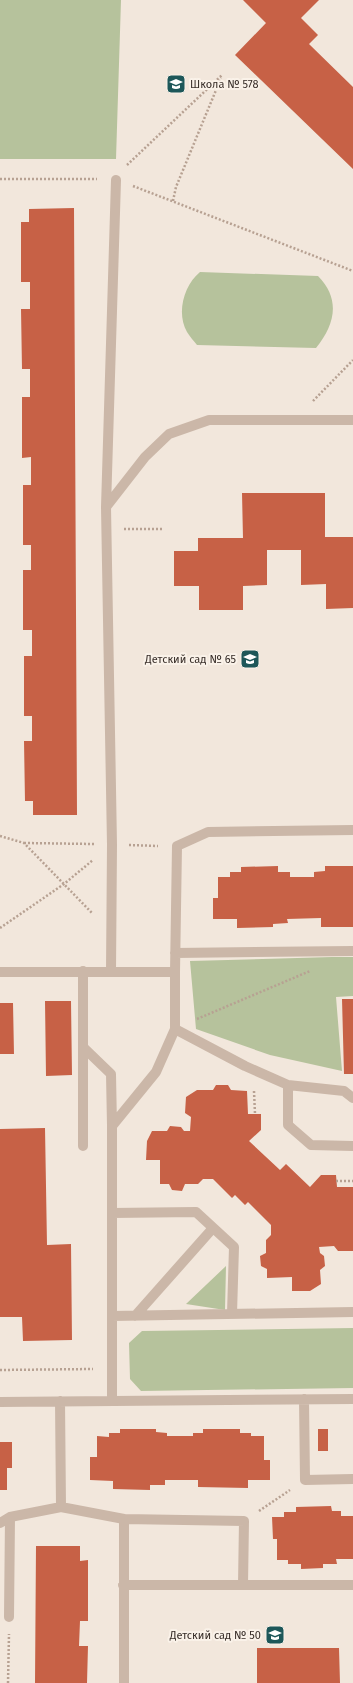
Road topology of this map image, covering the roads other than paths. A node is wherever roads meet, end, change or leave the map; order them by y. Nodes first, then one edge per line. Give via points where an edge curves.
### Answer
1 (116, 180) road end
2 (353, 420) edge
3 (106, 507) junction
4 (353, 830) edge
5 (353, 951) edge
6 (175, 953) junction
7 (83, 971) junction
8 (111, 971) junction
9 (0, 972) edge
10 (174, 972) junction
11 (175, 1029) junction
12 (83, 1047) junction
13 (288, 1085) junction
14 (353, 1098) edge
15 (112, 1126) junction
16 (83, 1146) dead end
17 (353, 1146) edge
18 (112, 1212) junction
19 (213, 1228) junction
20 (353, 1312) edge
21 (232, 1314) junction
22 (112, 1316) junction
23 (134, 1316) junction
24 (304, 1399) junction
25 (353, 1399) edge
26 (60, 1401) junction
27 (112, 1401) junction
28 (0, 1402) edge
29 (353, 1479) edge
30 (61, 1507) junction
31 (10, 1517) junction
32 (124, 1519) junction
33 (0, 1523) edge
34 (123, 1585) junction
35 (243, 1585) junction
36 (353, 1585) edge
37 (9, 1617) road end
38 (124, 1683) edge

1 - 3 lane
2 - 3 lane via 209,420 169,434 145,457
3 - 8 lane via 112,844
4 - 6 lane via 208,832 177,846
5 - 6 lane
6 - 10 lane
7 - 8 lane
7 - 9 lane
7 - 12 lane
8 - 10 lane
10 - 11 lane
11 - 13 lane via 245,1066
11 - 15 lane via 156,1072
12 - 15 lane via 111,1074
12 - 16 lane
13 - 14 lane via 344,1091
13 - 17 lane via 288,1125 311,1145
15 - 18 lane
18 - 19 lane via 196,1212
18 - 22 lane
19 - 21 lane via 234,1247
19 - 23 lane
20 - 21 lane
21 - 23 lane
22 - 23 lane
22 - 27 lane
24 - 25 lane
24 - 27 lane
24 - 29 lane via 305,1480
26 - 27 lane
26 - 28 lane
26 - 30 lane
30 - 31 lane
30 - 32 lane
31 - 33 lane
31 - 37 lane
32 - 34 lane
32 - 35 lane via 244,1521
34 - 35 lane
34 - 38 lane
35 - 36 lane

